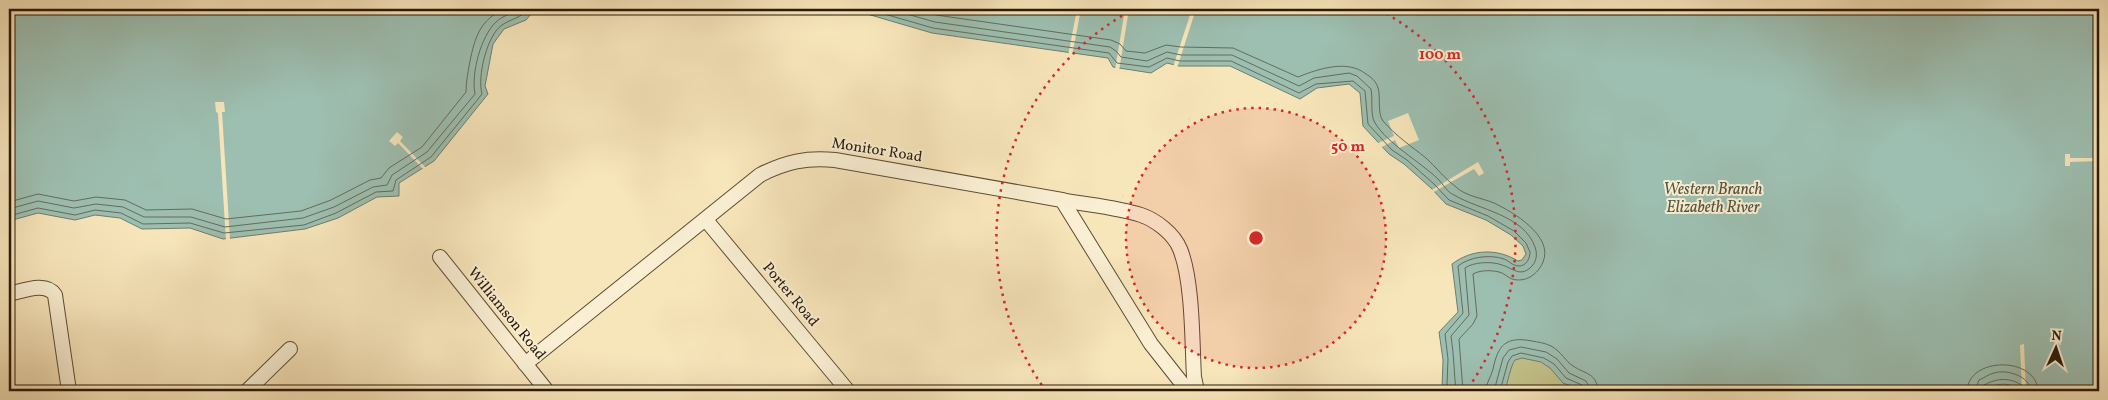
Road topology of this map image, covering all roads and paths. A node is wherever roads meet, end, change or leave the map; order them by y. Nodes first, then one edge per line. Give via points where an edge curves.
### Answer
1 (1062, 200) junction
2 (706, 220) junction
3 (440, 257) dead end
4 (9, 294) edge
5 (290, 349) dead end
6 (525, 364) junction
7 (68, 391) edge
8 (247, 391) edge
9 (547, 391) edge
10 (848, 391) edge
11 (1188, 391) edge
12 (1197, 391) edge

1 - 2 street, Monitor Road via 814,158 778,165 760,175
1 - 11 street via 1152,344
1 - 12 street, Monitor Road via 1141,215 1164,228 1177,244 1187,280
2 - 6 street, Monitor Road
2 - 10 street, Porter Road
3 - 6 street, Williamson Road
4 - 7 street via 45,287 55,295
5 - 8 street
6 - 9 street, Williamson Road

